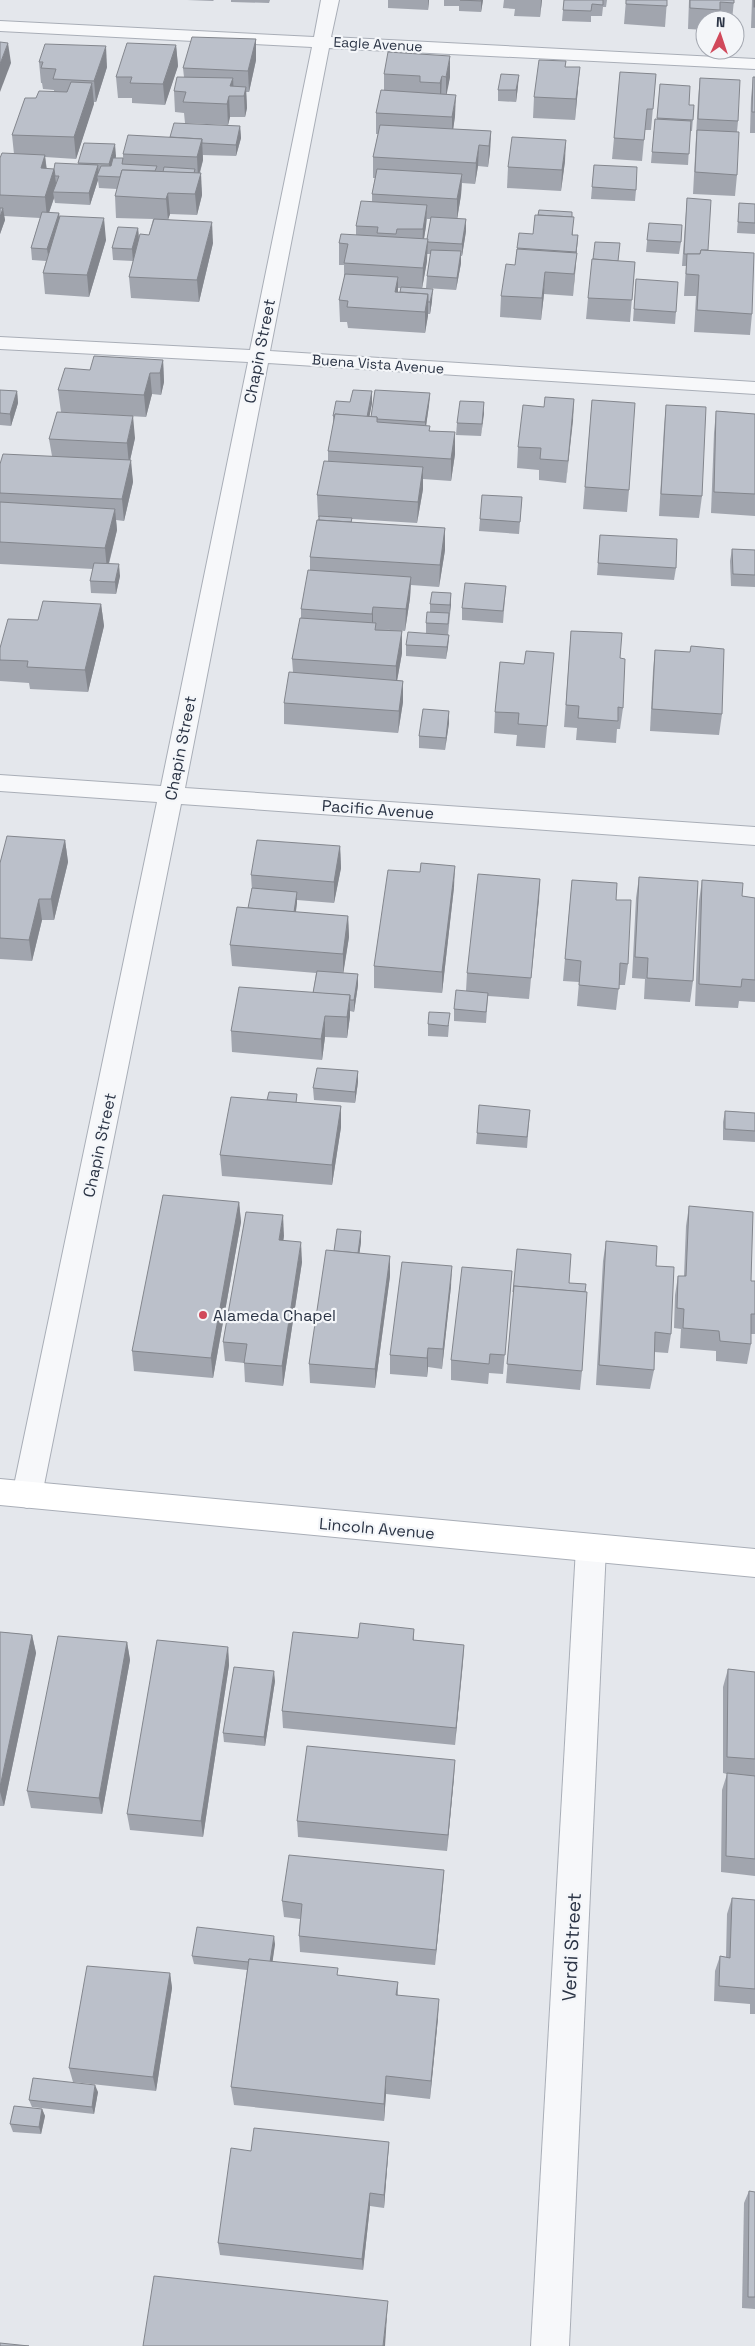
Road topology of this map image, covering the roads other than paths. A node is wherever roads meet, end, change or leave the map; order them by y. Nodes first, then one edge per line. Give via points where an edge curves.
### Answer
1 (330, 0) edge
2 (0, 26) edge
3 (321, 41) junction
4 (755, 64) edge
5 (0, 343) edge
6 (258, 356) junction
7 (755, 388) edge
8 (0, 783) edge
9 (171, 794) junction
10 (755, 836) edge
11 (13, 1494) edge
12 (591, 1548) junction
13 (755, 1563) edge
14 (550, 2346) edge

1 - 3 street, Chapin Street
2 - 3 street, Eagle Avenue
3 - 4 street, Eagle Avenue
3 - 6 street, Chapin Street
5 - 6 street, Buena Vista Avenue
6 - 7 street, Buena Vista Avenue
6 - 9 street, Chapin Street
8 - 9 street, Pacific Avenue
9 - 10 street, Pacific Avenue
9 - 11 street, Chapin Street
11 - 12 main road, Lincoln Avenue
12 - 13 main road, Lincoln Avenue
12 - 14 street, Verdi Street

